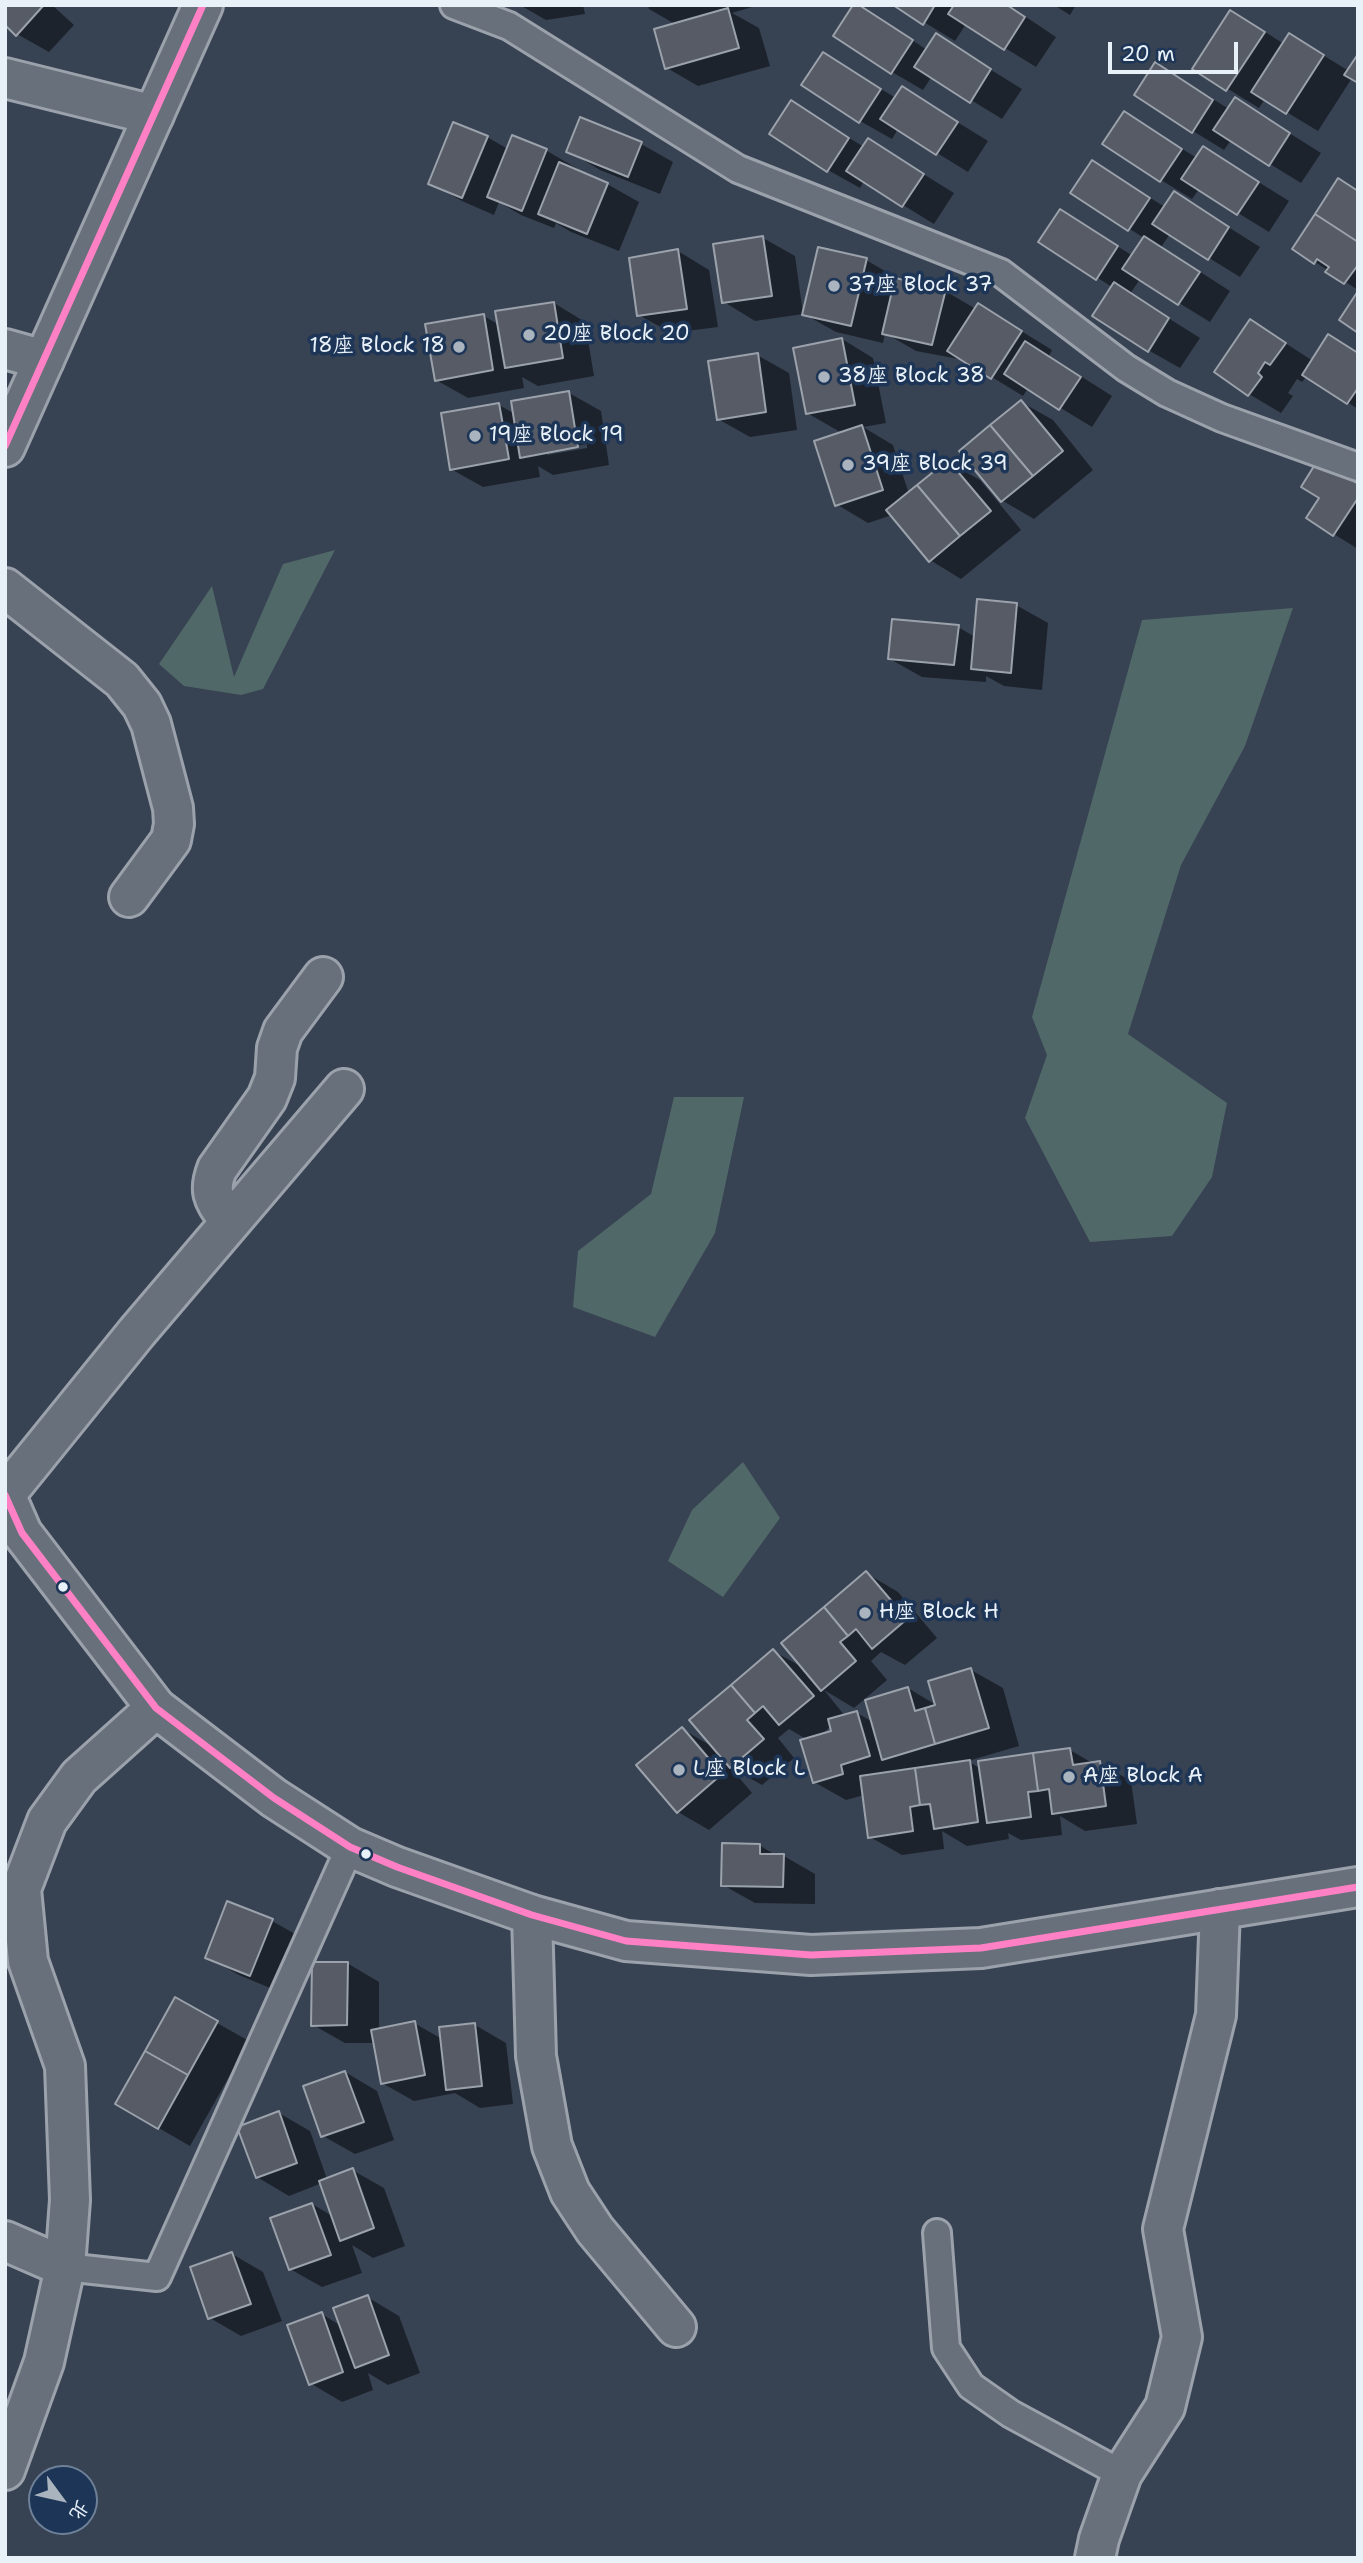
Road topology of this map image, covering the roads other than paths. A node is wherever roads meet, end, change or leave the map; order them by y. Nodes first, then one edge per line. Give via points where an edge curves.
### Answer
1 (202, 5) edge
2 (454, 5) edge
3 (5, 78) edge
4 (154, 115) junction
5 (5, 349) edge
6 (44, 360) junction
7 (5, 447) edge
8 (1358, 467) edge
9 (5, 588) edge
10 (129, 897) dead end
11 (323, 977) dead end
12 (344, 1089) dead end
13 (230, 1222) junction
14 (5, 1495) edge
15 (156, 1708) junction
16 (350, 1847) junction
17 (1358, 1887) edge
18 (1220, 1909) junction
19 (532, 1915) junction
20 (937, 2233) dead end
21 (5, 2241) edge
22 (65, 2267) junction
23 (677, 2327) dead end
24 (5, 2470) edge
25 (1122, 2474) junction
26 (1095, 2558) edge

1 - 4 street
2 - 8 lane via 509,26 738,169 1001,273 1126,368 1167,393
3 - 4 street
4 - 6 street
5 - 6 street
6 - 7 street
9 - 10 street via 122,680 150,724 174,824 171,840
11 - 13 street via 283,1031 267,1098 212,1181 213,1197
12 - 13 street
13 - 14 street
14 - 15 street via 22,1533
15 - 16 street via 274,1798
15 - 22 street via 79,1777 47,1821 21,1888 28,1961 65,2066 70,2200
16 - 19 street
16 - 22 lane via 157,2277
17 - 18 street
18 - 19 street via 981,1948 811,1955 626,1941
18 - 25 street via 1216,2015 1163,2229 1182,2336 1165,2407
19 - 23 street via 536,2056 552,2146 570,2192 595,2230
20 - 25 lane via 946,2348 971,2386 1011,2414
21 - 22 street
22 - 24 street via 44,2362
25 - 26 street

